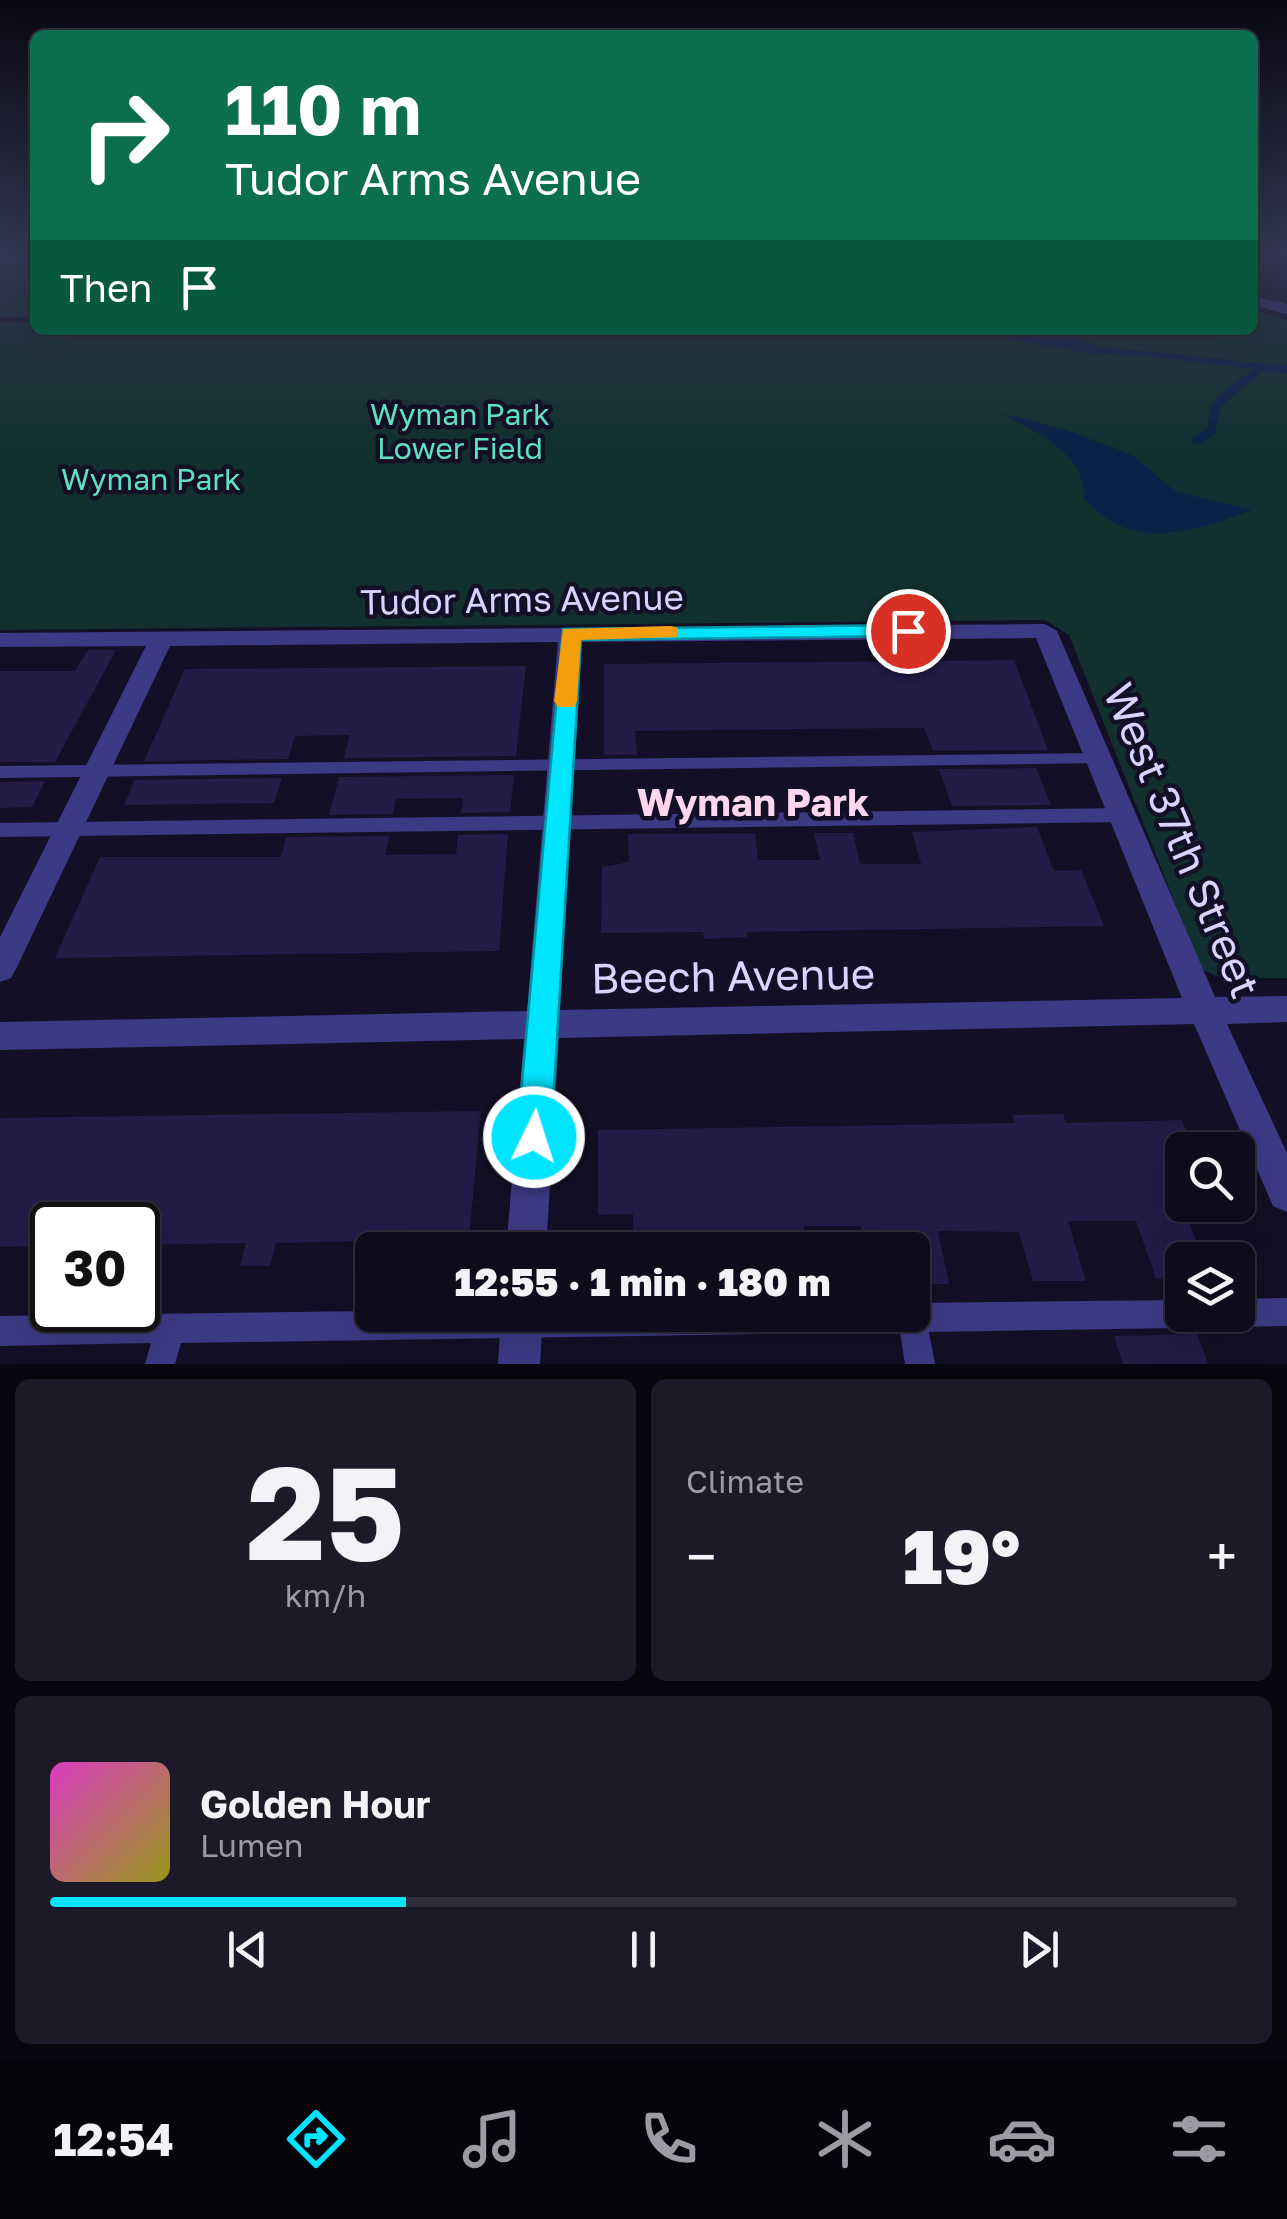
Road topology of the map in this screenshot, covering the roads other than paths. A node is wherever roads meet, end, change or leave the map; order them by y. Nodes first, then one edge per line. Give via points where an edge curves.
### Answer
1 (1045, 631) joint
2 (571, 633) junction
3 (161, 639) junction
4 (0, 640) edge
5 (1098, 759) junction
6 (561, 766) junction
7 (96, 771) junction
8 (0, 772) edge
9 (1121, 815) junction
10 (557, 824) junction
11 (68, 829) junction
12 (0, 830) edge
13 (0, 969) edge
14 (1287, 1009) edge
15 (1204, 1010) junction
16 (542, 1024) junction
17 (0, 1036) edge
18 (1287, 1194) edge
19 (527, 1232) edge
20 (1287, 1312) edge
21 (1255, 1313) edge
22 (1165, 1314) edge
23 (930, 1319) edge
24 (170, 1329) junction
25 (0, 1331) edge
26 (573, 1332) edge
27 (914, 1332) edge
28 (521, 1334) edge
29 (160, 1364) edge
30 (920, 1364) edge

1 - 2 street, Tudor Arms Avenue
1 - 5 street, West 37th Street
2 - 3 street, Tudor Arms Avenue
2 - 6 street
3 - 4 street, Tudor Arms Avenue
3 - 7 street
5 - 6 lane
5 - 9 street, West 37th Street
6 - 7 lane
6 - 10 street
7 - 8 lane
7 - 11 street
9 - 10 lane
9 - 15 street, West 37th Street
10 - 11 lane
10 - 16 street
11 - 12 lane
11 - 13 street
14 - 15 street, Beech Avenue
15 - 16 street, Beech Avenue
15 - 18 street, West 37th Street
16 - 17 street, Beech Avenue
16 - 19 street
20 - 21 lane
22 - 23 lane
24 - 25 lane
24 - 28 lane
24 - 29 lane
26 - 28 lane
27 - 30 lane

